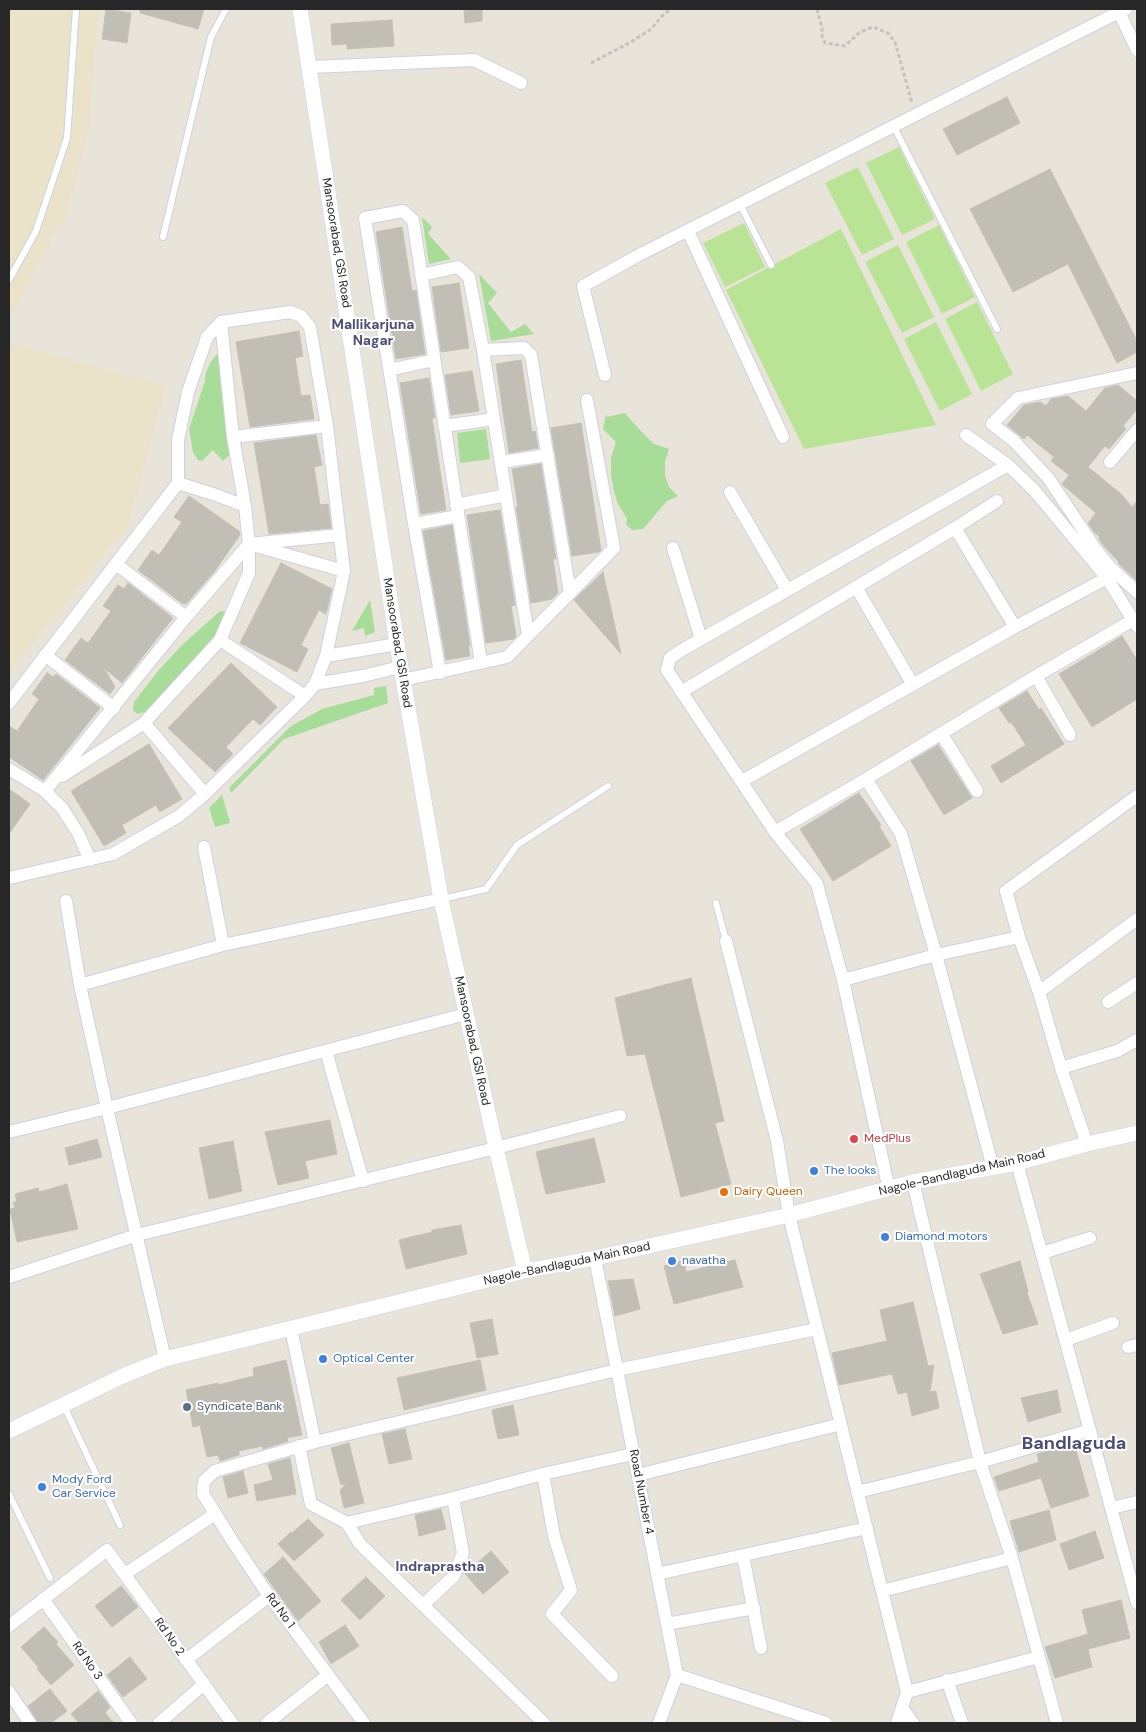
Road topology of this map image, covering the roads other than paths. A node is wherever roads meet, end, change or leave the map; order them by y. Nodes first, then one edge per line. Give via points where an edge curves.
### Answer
1 (76, 9) edge
2 (226, 9) edge
3 (300, 9) edge
4 (1121, 10) edge
5 (1137, 50) edge
6 (310, 67) junction
7 (521, 83) dead end
8 (894, 127) junction
9 (740, 204) junction
10 (688, 231) junction
11 (163, 237) dead end
12 (771, 265) dead end
13 (421, 275) junction
14 (9, 280) edge
15 (221, 322) junction
16 (998, 329) dead end
17 (483, 350) junction
18 (434, 360) junction
19 (389, 370) junction
20 (1137, 373) edge
21 (605, 375) dead end
22 (587, 400) dead end
23 (494, 419) junction
24 (327, 426) junction
25 (444, 426) junction
26 (1137, 430) edge
27 (966, 435) dead end
28 (233, 437) junction
29 (783, 438) dead end
30 (548, 455) junction
31 (501, 462) junction
32 (1110, 462) dead end
33 (1008, 465) junction
34 (178, 483) junction
35 (730, 492) dead end
36 (506, 495) junction
37 (997, 501) dead end
38 (245, 506) junction
39 (457, 510) junction
40 (414, 524) junction
41 (955, 528) junction
42 (340, 535) junction
43 (249, 544) junction
44 (673, 548) dead end
45 (116, 564) junction
46 (344, 571) junction
47 (1107, 578) junction
48 (856, 587) junction
49 (787, 590) junction
50 (1137, 592) edge
51 (570, 593) junction
52 (186, 617) junction
53 (1135, 623) edge
54 (1015, 627) junction
55 (528, 635) junction
56 (701, 639) junction
57 (220, 640) junction
58 (397, 644) junction
59 (46, 655) junction
60 (326, 656) junction
61 (481, 663) junction
62 (402, 673) junction
63 (440, 673) junction
64 (1036, 676) junction
65 (315, 684) junction
66 (913, 685) junction
67 (680, 692) junction
68 (305, 696) junction
69 (9, 703) edge
70 (114, 708) junction
71 (144, 723) junction
72 (941, 733) junction
73 (1070, 735) dead end
74 (9, 769) edge
75 (866, 779) junction
76 (742, 781) junction
77 (608, 786) dead end
78 (47, 788) junction
79 (977, 791) dead end
80 (205, 794) junction
81 (1137, 796) edge
82 (775, 832) junction
83 (204, 847) dead end
84 (90, 860) junction
85 (9, 878) edge
86 (441, 899) junction
87 (66, 902) dead end
88 (716, 903) dead end
89 (1137, 919) edge
90 (1019, 937) junction
91 (726, 942) joint
92 (223, 945) junction
93 (936, 955) junction
94 (844, 980) junction
95 (1137, 983) edge
96 (80, 985) junction
97 (1039, 992) junction
98 (1108, 1002) dead end
99 (466, 1014) junction
100 (1137, 1040) edge
101 (326, 1051) junction
102 (1061, 1068) junction
103 (107, 1108) junction
104 (620, 1116) dead end
105 (9, 1132) edge
106 (1137, 1133) edge
107 (1087, 1144) junction
108 (496, 1148) junction
109 (1017, 1163) junction
110 (992, 1168) junction
111 (363, 1180) junction
112 (913, 1182) junction
113 (889, 1190) junction
114 (789, 1215) junction
115 (137, 1235) junction
116 (1090, 1238) dead end
117 (1042, 1253) junction
118 (595, 1258) junction
119 (525, 1271) junction
120 (9, 1277) edge
121 (1113, 1323) dead end
122 (290, 1329) junction
123 (817, 1329) junction
124 (1066, 1340) junction
125 (165, 1359) junction
126 (617, 1370) junction
127 (63, 1405) junction
128 (841, 1424) junction
129 (9, 1429) edge
130 (1090, 1430) junction
131 (315, 1442) junction
132 (299, 1446) junction
133 (634, 1454) junction
134 (980, 1462) junction
135 (543, 1474) junction
136 (638, 1475) junction
137 (858, 1492) junction
138 (9, 1494) edge
139 (453, 1498) junction
140 (1137, 1502) edge
141 (1111, 1508) junction
142 (214, 1514) junction
143 (347, 1523) junction
144 (120, 1525) dead end
145 (866, 1528) junction
146 (743, 1556) junction
147 (1012, 1558) junction
148 (125, 1574) junction
149 (657, 1574) junction
150 (50, 1578) dead end
151 (882, 1591) junction
152 (269, 1596) junction
153 (1136, 1596) edge
154 (43, 1599) junction
155 (423, 1606) junction
156 (754, 1608) junction
157 (667, 1624) junction
158 (9, 1626) edge
159 (761, 1648) dead end
160 (1038, 1658) junction
161 (186, 1660) junction
162 (328, 1675) junction
163 (677, 1675) junction
164 (612, 1676) dead end
165 (947, 1680) junction
166 (203, 1685) junction
167 (9, 1692) edge
168 (907, 1692) junction
169 (902, 1708) junction
170 (30, 1723) edge
171 (131, 1723) edge
172 (159, 1723) edge
173 (232, 1723) edge
174 (267, 1723) edge
175 (364, 1723) edge
176 (544, 1723) edge
177 (659, 1723) edge
178 (826, 1723) edge
179 (897, 1723) edge
180 (913, 1723) edge
181 (962, 1723) edge
182 (1057, 1723) edge

1 - 14 lane via 67,138 36,231
2 - 11 lane via 211,37
3 - 6 street, Mansoorabad, GSI Road
4 - 5 street
4 - 8 street
6 - 7 street via 474,60
6 - 58 street, Mansoorabad, GSI Road
8 - 9 street
8 - 16 lane
9 - 10 street
9 - 12 lane
10 - 21 street via 583,286
10 - 29 street
13 - 17 street via 458,267 469,277
13 - 18 street
13 - 19 street via 413,220 403,211 365,218
15 - 24 street via 290,312 301,316 310,327
15 - 28 street
15 - 34 street via 207,337 188,392 178,440
17 - 23 street
17 - 30 street via 524,348 531,355
18 - 19 street
18 - 25 street
19 - 40 street
20 - 50 street via 1018,398 992,424 1014,441 1049,479 1096,551
22 - 51 street via 614,548
23 - 25 street
23 - 31 street
24 - 28 street
24 - 42 street
25 - 39 street
26 - 32 street
27 - 33 street
28 - 38 street
30 - 31 street
30 - 51 street
31 - 36 street
33 - 47 street via 1034,490
33 - 49 street
34 - 38 street
34 - 45 street
35 - 49 street
36 - 39 street
36 - 55 street
37 - 41 street
38 - 43 street
39 - 40 street
39 - 61 street
40 - 63 street
41 - 48 street
41 - 54 street
42 - 43 street
42 - 46 street
43 - 46 street
43 - 52 street
43 - 57 street via 249,573
44 - 56 street
45 - 52 street
45 - 59 street
46 - 60 street
47 - 53 street
47 - 54 street
48 - 66 street
48 - 67 street
49 - 56 street
51 - 55 street
52 - 70 street
53 - 64 street
54 - 66 street
55 - 61 street via 507,657
56 - 67 street via 670,658 667,670
57 - 68 street
57 - 71 street
58 - 60 street
58 - 62 street, Mansoorabad, GSI Road
59 - 69 street
59 - 70 street
60 - 65 street
61 - 63 street
62 - 63 street
62 - 65 street
62 - 86 street, Mansoorabad, GSI Road
64 - 72 street
64 - 73 street
65 - 68 street
66 - 76 street
67 - 76 street
68 - 80 street
70 - 78 street
71 - 78 street
71 - 80 street
72 - 75 street
72 - 79 street
74 - 78 street
75 - 82 street
75 - 93 street via 901,834
76 - 82 street
77 - 86 lane via 517,845 486,889
78 - 84 street via 78,833
80 - 84 street via 179,816 113,854
81 - 90 street via 1006,891
82 - 94 street via 817,884
83 - 92 street
84 - 85 street
86 - 92 street
86 - 99 street, Mansoorabad, GSI Road
87 - 96 street
88 - 91 lane
89 - 97 street
90 - 93 street
90 - 97 street
91 - 114 street via 778,1141
92 - 96 street
93 - 94 street
93 - 110 street
94 - 113 street
95 - 98 street
96 - 103 street
97 - 102 street
99 - 101 street
99 - 108 street, Mansoorabad, GSI Road
100 - 102 street via 1117,1051
101 - 103 street
101 - 111 street
102 - 107 street
103 - 105 street
103 - 115 street
104 - 108 street
106 - 107 street, Nagole-Bandlaguda Main Road
107 - 109 street, Nagole-Bandlaguda Main Road
108 - 111 street
108 - 119 street, Mansoorabad, GSI Road
109 - 110 street, Nagole-Bandlaguda Main Road
109 - 117 street
110 - 112 street, Nagole-Bandlaguda Main Road
111 - 115 street
112 - 113 street, Nagole-Bandlaguda Main Road
112 - 134 street
113 - 114 street, Nagole-Bandlaguda Main Road
114 - 118 street, Nagole-Bandlaguda Main Road
114 - 123 street
115 - 120 street
115 - 125 street
116 - 117 street
117 - 124 street
118 - 119 street, Nagole-Bandlaguda Main Road
118 - 126 street, Road Number 4
119 - 122 street, Nagole-Bandlaguda Main Road
121 - 124 street
122 - 125 street, Nagole-Bandlaguda Main Road
122 - 131 street
123 - 126 street
123 - 128 street
124 - 130 street
125 - 127 street, Nagole-Bandlaguda Main Road
126 - 131 street
126 - 133 street, Road Number 4
127 - 129 street, Nagole-Bandlaguda Main Road
127 - 144 lane
128 - 136 street
128 - 137 street
130 - 134 street
130 - 141 street
131 - 132 street
132 - 142 street, Rd No 1 via 215,1471 204,1481 203,1494
132 - 143 street via 311,1504
133 - 135 street
133 - 136 street, Road Number 4
134 - 137 street
134 - 147 street
135 - 139 street
135 - 164 street via 554,1536 571,1590 552,1614
136 - 149 street, Road Number 4
137 - 145 street
138 - 150 lane
139 - 143 street
139 - 155 street via 463,1553 454,1576
140 - 141 street
141 - 153 street
142 - 148 street
142 - 152 street, Rd No 1
143 - 155 street via 360,1544
145 - 146 street
145 - 151 street
146 - 149 street
146 - 156 street
147 - 151 street
147 - 160 street
148 - 154 street, Rd No 2 via 108,1550
148 - 161 street, Rd No 2
149 - 157 street, Road Number 4
151 - 168 street
152 - 161 street
152 - 162 street, Rd No 1
154 - 158 street
154 - 171 street, Rd No 3
155 - 176 street
156 - 157 street
156 - 159 street
157 - 163 street, Road Number 4
160 - 165 street
160 - 182 street
161 - 166 street, Rd No 2
162 - 174 street
162 - 175 street, Rd No 1
163 - 177 street
163 - 178 street
165 - 168 street
165 - 181 street
166 - 172 street
166 - 173 street, Rd No 2
167 - 170 street
168 - 169 street
169 - 179 street
169 - 180 street

